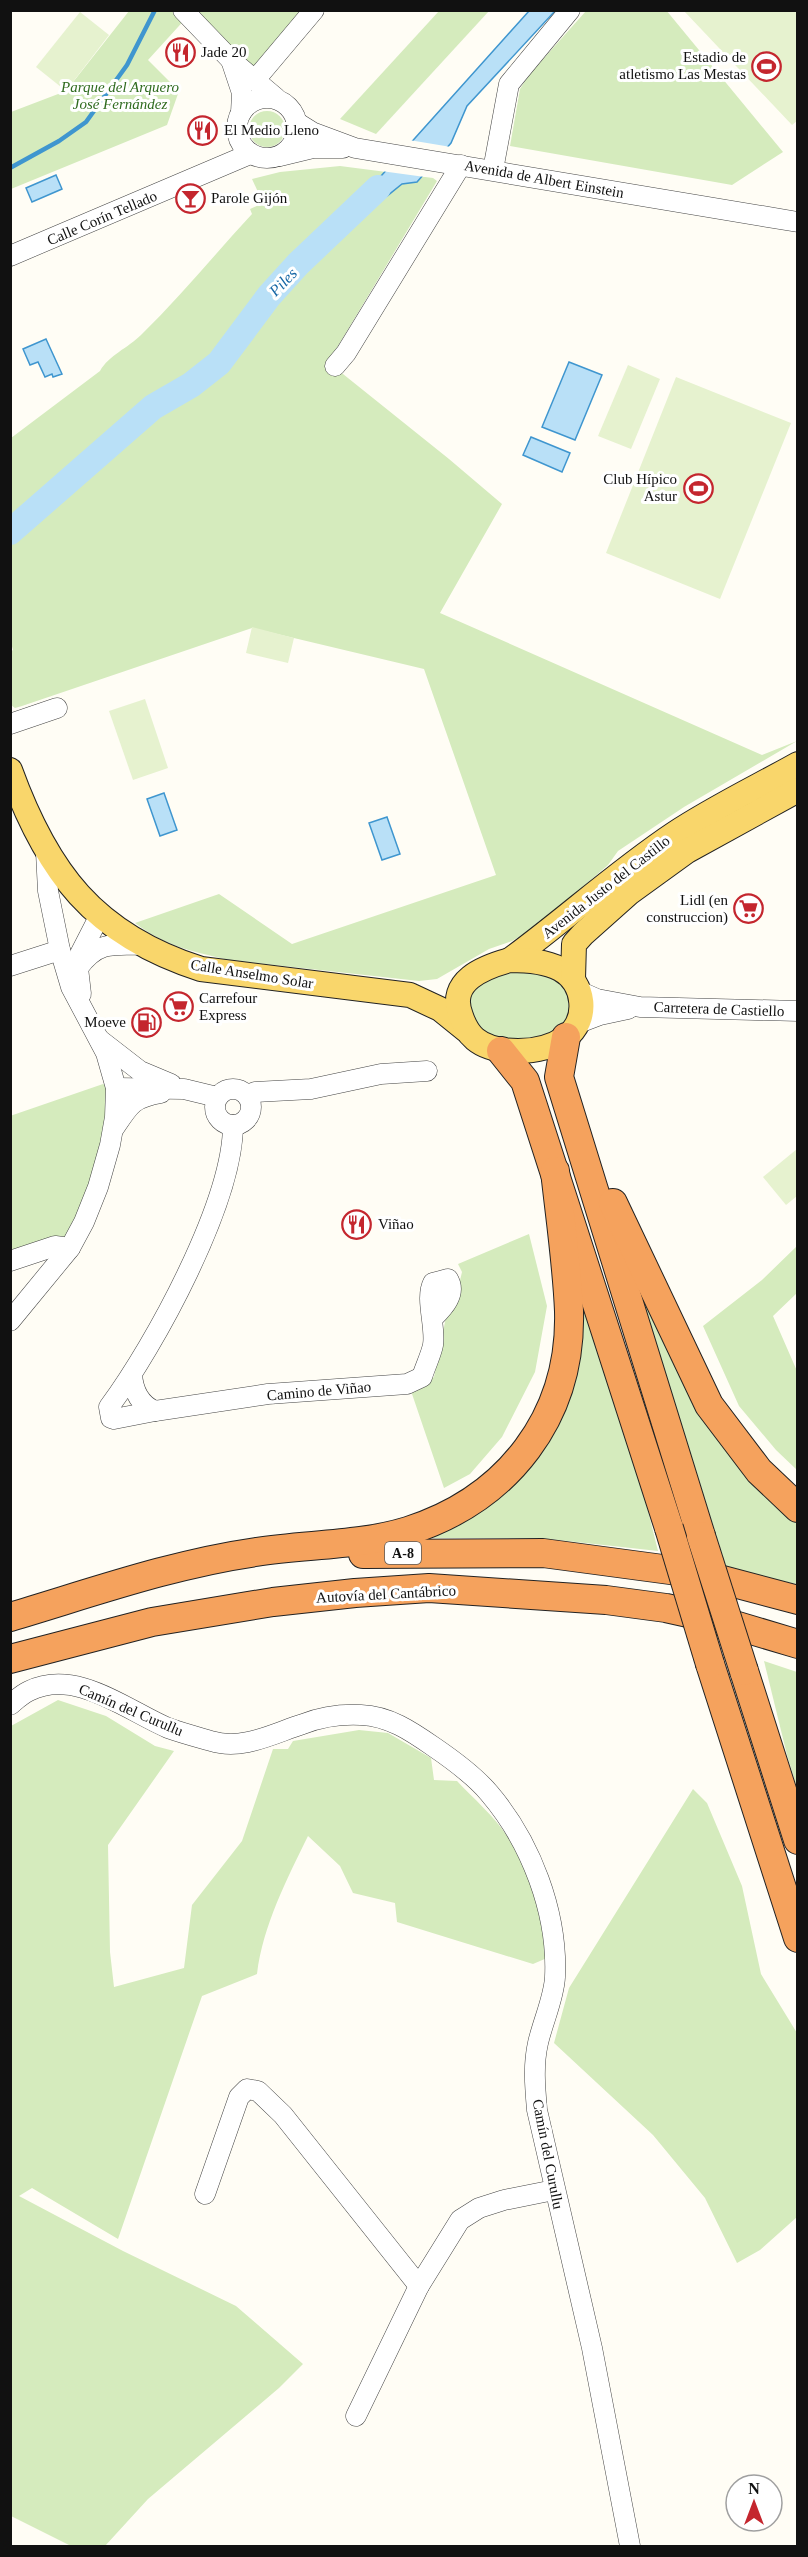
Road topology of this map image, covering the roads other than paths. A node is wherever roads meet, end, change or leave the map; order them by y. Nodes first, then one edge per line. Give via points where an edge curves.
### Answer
1 (183, 10) edge
2 (314, 10) edge
3 (570, 10) edge
4 (231, 60) junction
5 (255, 80) junction
6 (276, 98) junction
7 (241, 113) junction
8 (296, 123) junction
9 (237, 133) junction
10 (355, 148) junction
11 (250, 154) junction
12 (279, 156) junction
13 (461, 165) junction
14 (493, 170) junction
15 (194, 179) junction
16 (798, 222) edge
17 (10, 256) edge
18 (335, 366) dead end
19 (57, 708) dead end
20 (10, 724) edge
21 (798, 764) edge
22 (10, 770) edge
23 (798, 790) edge
24 (46, 852) junction
25 (100, 915) junction
26 (142, 945) junction
27 (60, 950) junction
28 (510, 960) junction
29 (10, 966) edge
30 (78, 968) junction
31 (476, 972) junction
32 (577, 986) junction
33 (410, 995) junction
34 (640, 1007) junction
35 (798, 1011) edge
36 (85, 1017) junction
37 (466, 1030) junction
38 (572, 1030) junction
39 (97, 1039) junction
40 (501, 1051) junction
41 (427, 1071) dead end
42 (151, 1076) junction
43 (115, 1083) junction
44 (184, 1089) junction
45 (247, 1095) junction
46 (217, 1097) junction
47 (233, 1125) junction
48 (573, 1127) junction
49 (113, 1129) junction
50 (555, 1171) junction
51 (70, 1248) junction
52 (10, 1261) edge
53 (433, 1318) dead end
54 (10, 1321) edge
55 (132, 1374) junction
56 (154, 1411) junction
57 (798, 1508) edge
58 (798, 1600) edge
59 (10, 1617) edge
60 (755, 1633) junction
61 (798, 1644) edge
62 (798, 1651) edge
63 (10, 1659) edge
64 (10, 1705) edge
65 (798, 1840) edge
66 (798, 1938) edge
67 (554, 2190) junction
68 (205, 2194) dead end
69 (419, 2286) junction
70 (356, 2416) dead end
71 (630, 2547) edge

1 - 4 street
2 - 5 street
3 - 14 street via 509,84
4 - 5 street
4 - 7 street via 242,93
5 - 6 street
6 - 7 street via 253,102
6 - 8 street via 293,112
7 - 9 street
8 - 10 street, Avenida de Albert Einstein
8 - 12 street via 296,138
9 - 11 street
9 - 15 street, Calle Corín Tellado via 227,152
10 - 12 street via 313,148
10 - 13 street, Avenida de Albert Einstein
11 - 12 street via 269,159
11 - 15 street, Calle Corín Tellado
13 - 14 street, Avenida de Albert Einstein
13 - 18 street
14 - 16 street, Avenida de Albert Einstein
15 - 17 street, Calle Corín Tellado
19 - 20 street
21 - 28 main road, Avenida Justo del Castillo via 675,834
22 - 24 main road, Calle Anselmo Solar
23 - 32 main road, Avenida Justo del Castillo via 687,851 583,933 574,944
24 - 25 main road, Calle Anselmo Solar via 64,879
24 - 27 street via 48,891
25 - 26 main road, Calle Anselmo Solar
25 - 27 street
25 - 30 street via 80,954
26 - 30 street via 100,947 88,954
26 - 33 main road, Calle Anselmo Solar via 201,969
27 - 29 street
27 - 36 street
28 - 31 main road
28 - 32 main road via 545,964 560,970
30 - 36 street
31 - 33 main road, Calle Anselmo Solar via 443,987
31 - 37 main road via 462,985 459,997 459,1012
32 - 34 street, Carretera de Castiello via 597,999
32 - 38 main road
33 - 37 main road, Calle Anselmo Solar via 441,1009
34 - 35 street, Carretera de Castiello
34 - 38 street, Carretera de Castiello via 600,1015
36 - 39 street
37 - 40 main road via 476,1040
38 - 40 main road via 536,1051
38 - 48 highway via 559,1077
39 - 42 street
39 - 43 street via 106,1053
40 - 50 highway via 525,1081
41 - 45 street via 397,1071 311,1089
42 - 43 street
42 - 44 street
43 - 44 street
43 - 49 street
44 - 46 street
44 - 49 street via 141,1097
45 - 46 street via 232,1089
45 - 47 street via 250,1113 246,1120
46 - 47 street via 216,1116
47 - 55 street, Camino de Viñao via 226,1170 208,1226
48 - 57 highway via 709,1405 759,1471
48 - 65 highway, bridge
49 - 51 street via 98,1187
50 - 59 highway via 569,1311 566,1355 556,1398 526,1451 501,1480 461,1509 409,1530 371,1540 255,1552 181,1567
50 - 66 highway, bridge
51 - 52 street via 55,1246
51 - 54 street
53 - 56 street, Camino de Viñao via 433,1345 422,1377 407,1384 268,1394
55 - 56 street via 141,1401
55 - 56 street, Camino de Viñao via 109,1407 111,1418
58 - 59 highway, A-8 via 700,1574 543,1553 389,1553 288,1559 200,1573
60 - 61 highway, Autovía del Cantábrico
60 - 62 highway
60 - 63 highway, Autovía del Cantábrico via 711,1618 616,1602 429,1588 273,1602 152,1622
64 - 67 street, Camín del Curullu via 29,1691 53,1684 78,1686 169,1728 216,1743 260,1740 334,1716 384,1718 453,1760 489,1792 537,1871 553,1930 555,1978 534,2077
67 - 69 street via 504,2200 479,2208 460,2220
67 - 71 street, Camín del Curullu via 592,2348
68 - 69 street via 239,2097 247,2089 258,2091 304,2139
69 - 70 street

